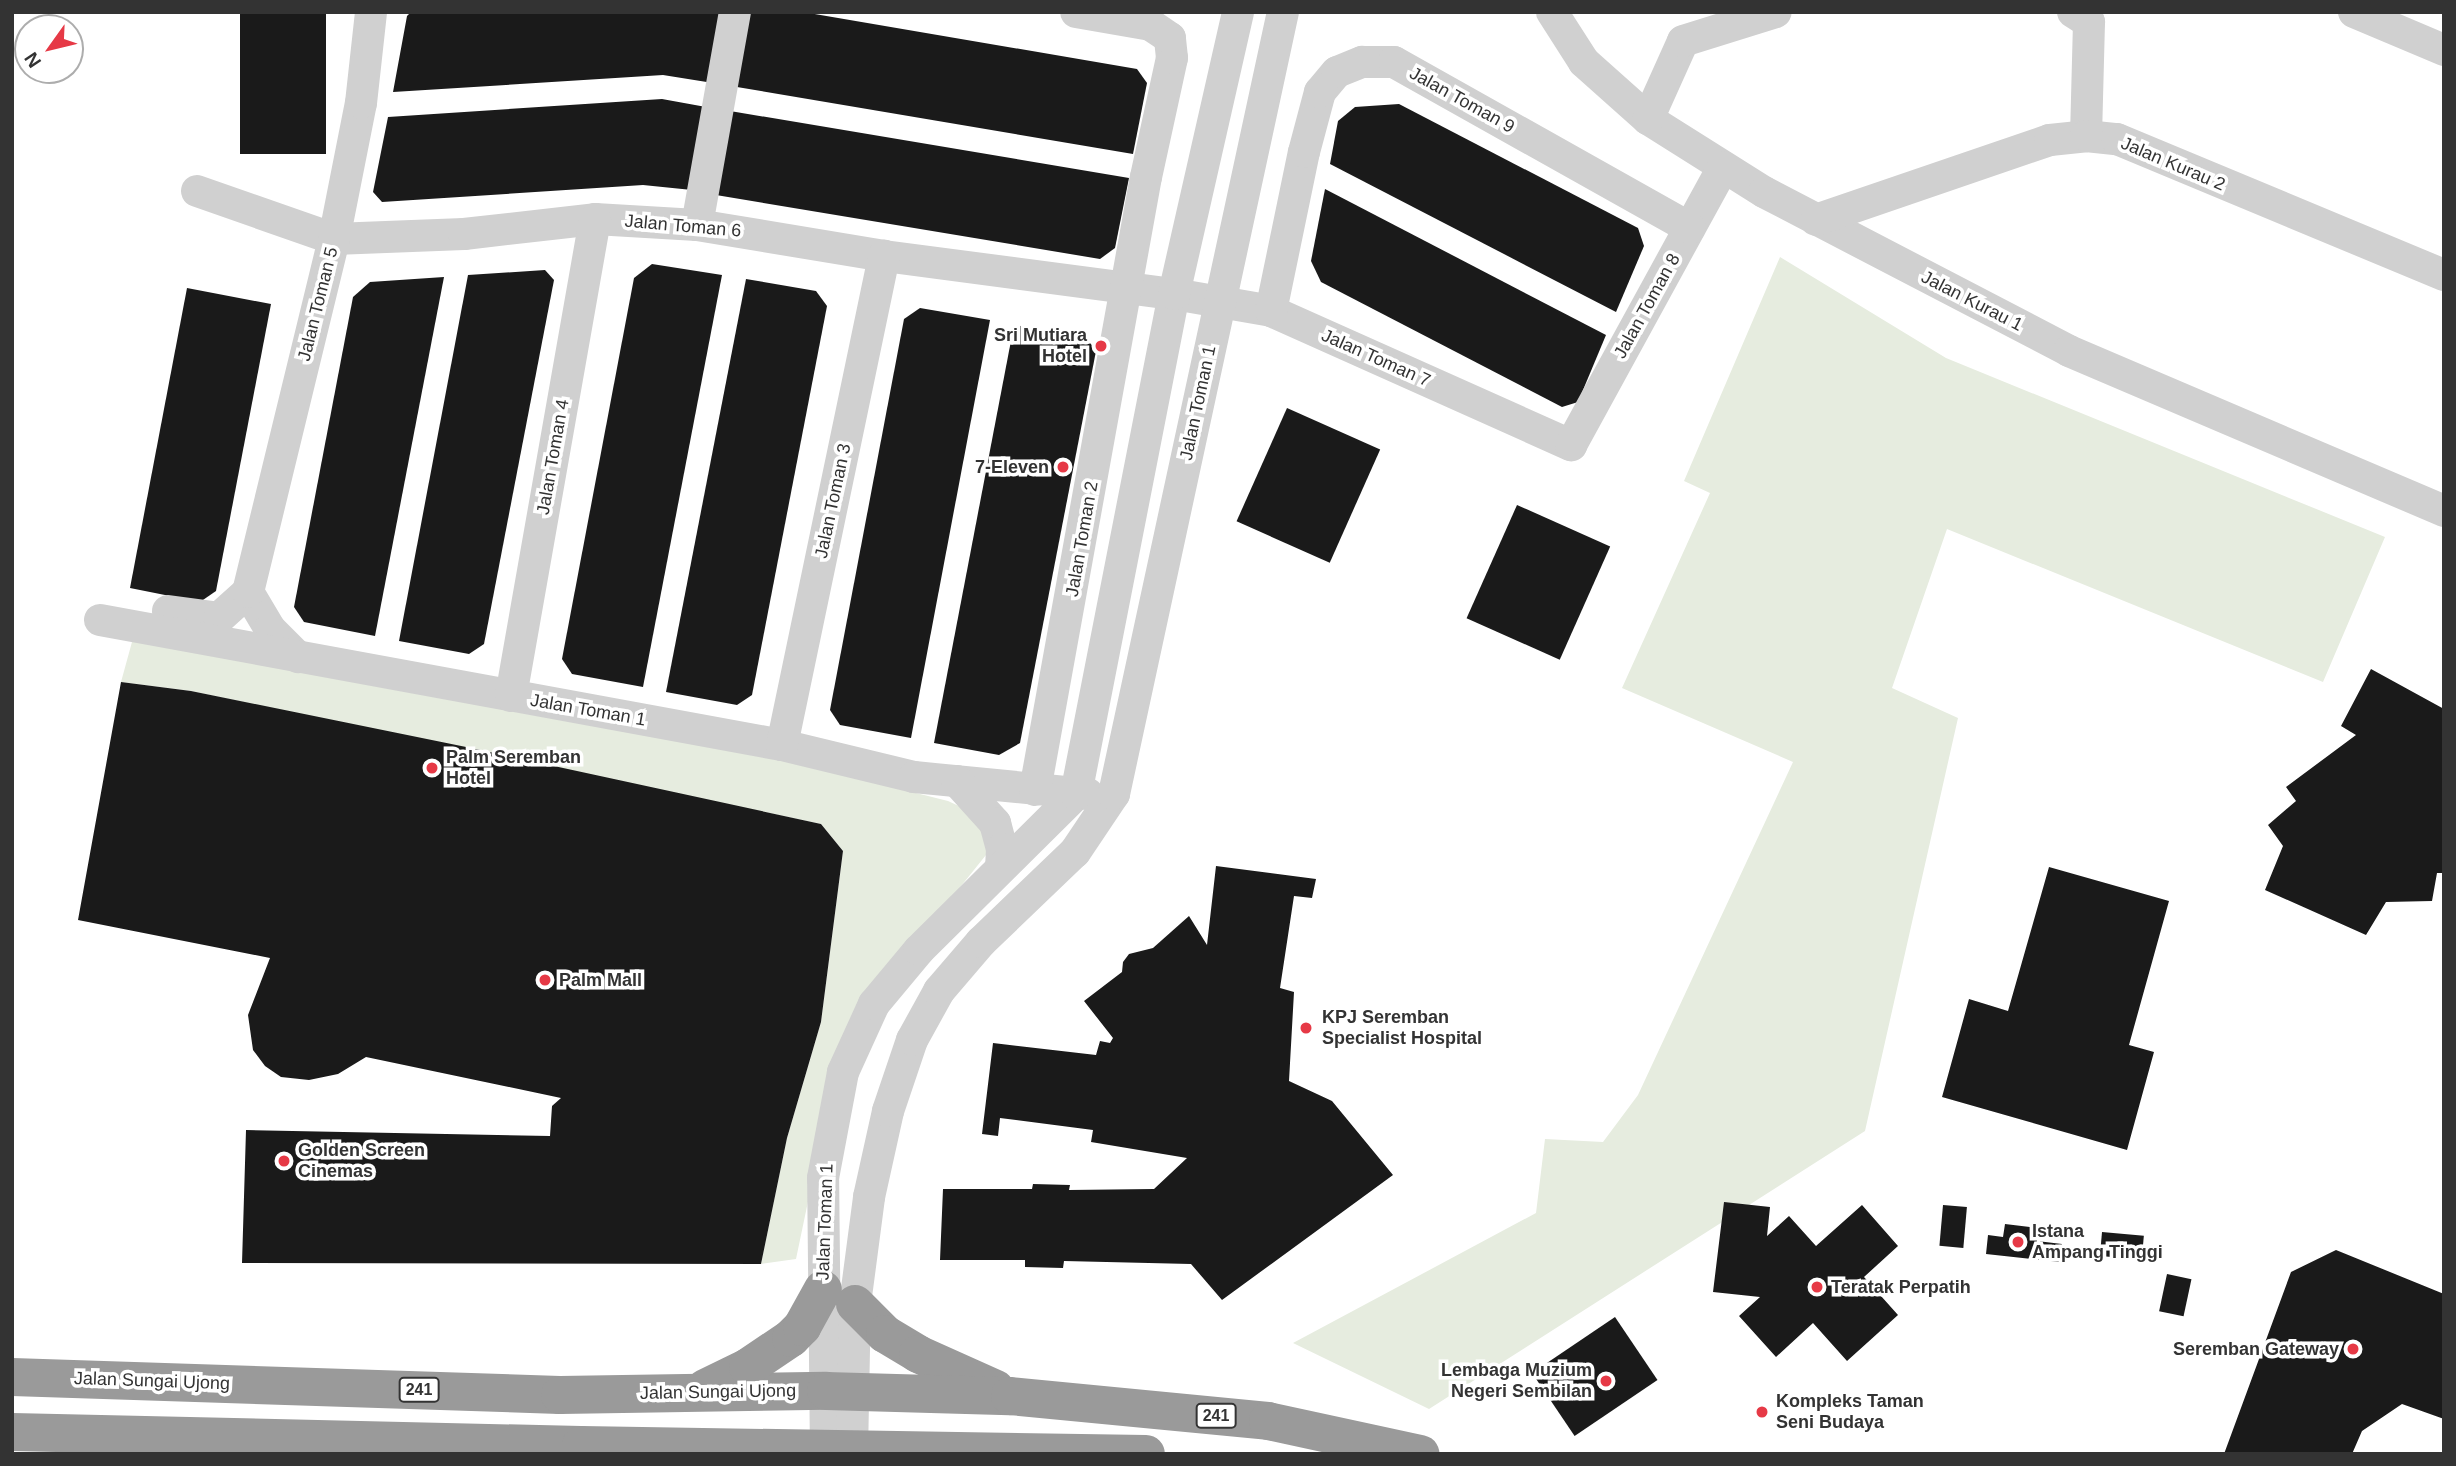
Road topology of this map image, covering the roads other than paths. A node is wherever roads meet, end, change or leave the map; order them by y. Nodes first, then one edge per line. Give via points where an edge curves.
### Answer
1 (371, 12) edge
2 (735, 12) edge
3 (1076, 12) edge
4 (1238, 12) edge
5 (1283, 12) edge
6 (1552, 12) edge
7 (1776, 12) edge
8 (2073, 12) edge
9 (2354, 12) edge
10 (2444, 50) edge
11 (1648, 119) junction
12 (2086, 136) junction
13 (1723, 167) junction
14 (197, 191) dead end
15 (595, 219) junction
16 (1816, 220) junction
17 (697, 225) junction
18 (1690, 228) junction
19 (334, 239) junction
20 (884, 256) junction
21 (2444, 275) edge
22 (1128, 289) junction
23 (1174, 294) junction
24 (1219, 302) junction
25 (1270, 311) junction
26 (1571, 444) joint
27 (2444, 511) edge
28 (248, 592) junction
29 (1067, 618) junction
30 (1109, 624) junction
31 (298, 657) junction
32 (511, 696) junction
33 (782, 745) junction
34 (957, 781) junction
35 (1035, 790) junction
36 (1076, 794) junction
37 (1114, 794) junction
38 (1001, 866) junction
39 (839, 1297) junction
40 (12, 1377) edge
41 (839, 1391) junction
42 (697, 1392) junction
43 (1010, 1396) junction
44 (12, 1432) edge
45 (731, 1450) edge
46 (839, 1450) edge
47 (932, 1451) edge
48 (1146, 1454) edge
49 (1420, 1454) edge

1 - 19 street, Jalan Toman 5 via 361,103
2 - 17 street
3 - 22 street, Jalan Toman 2 via 1151,25 1170,38 1172,58
4 - 23 street
5 - 24 street, Jalan Toman 1
6 - 11 street, Jalan Kurau 1 via 1584,62
7 - 11 street via 1683,40
8 - 12 street via 2089,22
9 - 10 street
11 - 13 street, Jalan Kurau 1
12 - 16 street, Jalan Kurau 2 via 2050,140
12 - 21 street, Jalan Kurau 2 via 2117,139
13 - 16 street, Jalan Kurau 1
13 - 18 street, Jalan Toman 8
14 - 19 street, Jalan Toman 6
15 - 17 street, Jalan Toman 6
15 - 19 street, Jalan Toman 6 via 464,234
15 - 32 street, Jalan Toman 4
16 - 27 street, Jalan Kurau 1 via 2069,351
17 - 20 street, Jalan Toman 6
18 - 25 street, Jalan Toman 9 via 1394,62 1362,62 1337,72 1320,92
18 - 26 street, Jalan Toman 8
19 - 28 street, Jalan Toman 5
20 - 22 street, Jalan Toman 6
20 - 33 street, Jalan Toman 3
22 - 23 street, Jalan Toman 6
22 - 29 street, Jalan Toman 2
23 - 24 street, Jalan Toman 7
23 - 30 street
24 - 25 street, Jalan Toman 7
24 - 37 street, Jalan Toman 1
25 - 26 street, Jalan Toman 7
28 - 31 street via 270,629
28 - 31 street, Jalan Toman 1 via 226,614 210,618 102,610
29 - 30 street
29 - 35 street, Jalan Toman 2
30 - 36 street
31 - 32 street, Jalan Toman 1
32 - 33 street, Jalan Toman 1
33 - 34 street, Jalan Toman 1 via 914,777
34 - 35 street, Jalan Toman 1
34 - 38 street via 995,823
35 - 36 street, Jalan Toman 1
36 - 37 street, Jalan Toman 1
36 - 38 street, Jalan Toman 1
37 - 39 street, Jalan Toman 1 via 1075,852 981,942 939,991 912,1040 888,1111 869,1197
38 - 39 street, Jalan Toman 1 via 874,1004 843,1072 823,1178
39 - 41 street, Jalan Toman 1
39 - 42 highway via 777,1350
39 - 43 highway via 907,1347
40 - 42 highway, Jalan Sungai Ujong / 241 via 560,1395
41 - 42 highway, Jalan Sungai Ujong / 241
41 - 43 highway, Jalan Sungai Ujong / 241
41 - 46 street, Jalan Toman 1
43 - 49 highway, Jalan Sungai Ujong / 241 via 1268,1421
44 - 45 highway
45 - 46 highway
46 - 47 highway
47 - 48 highway

